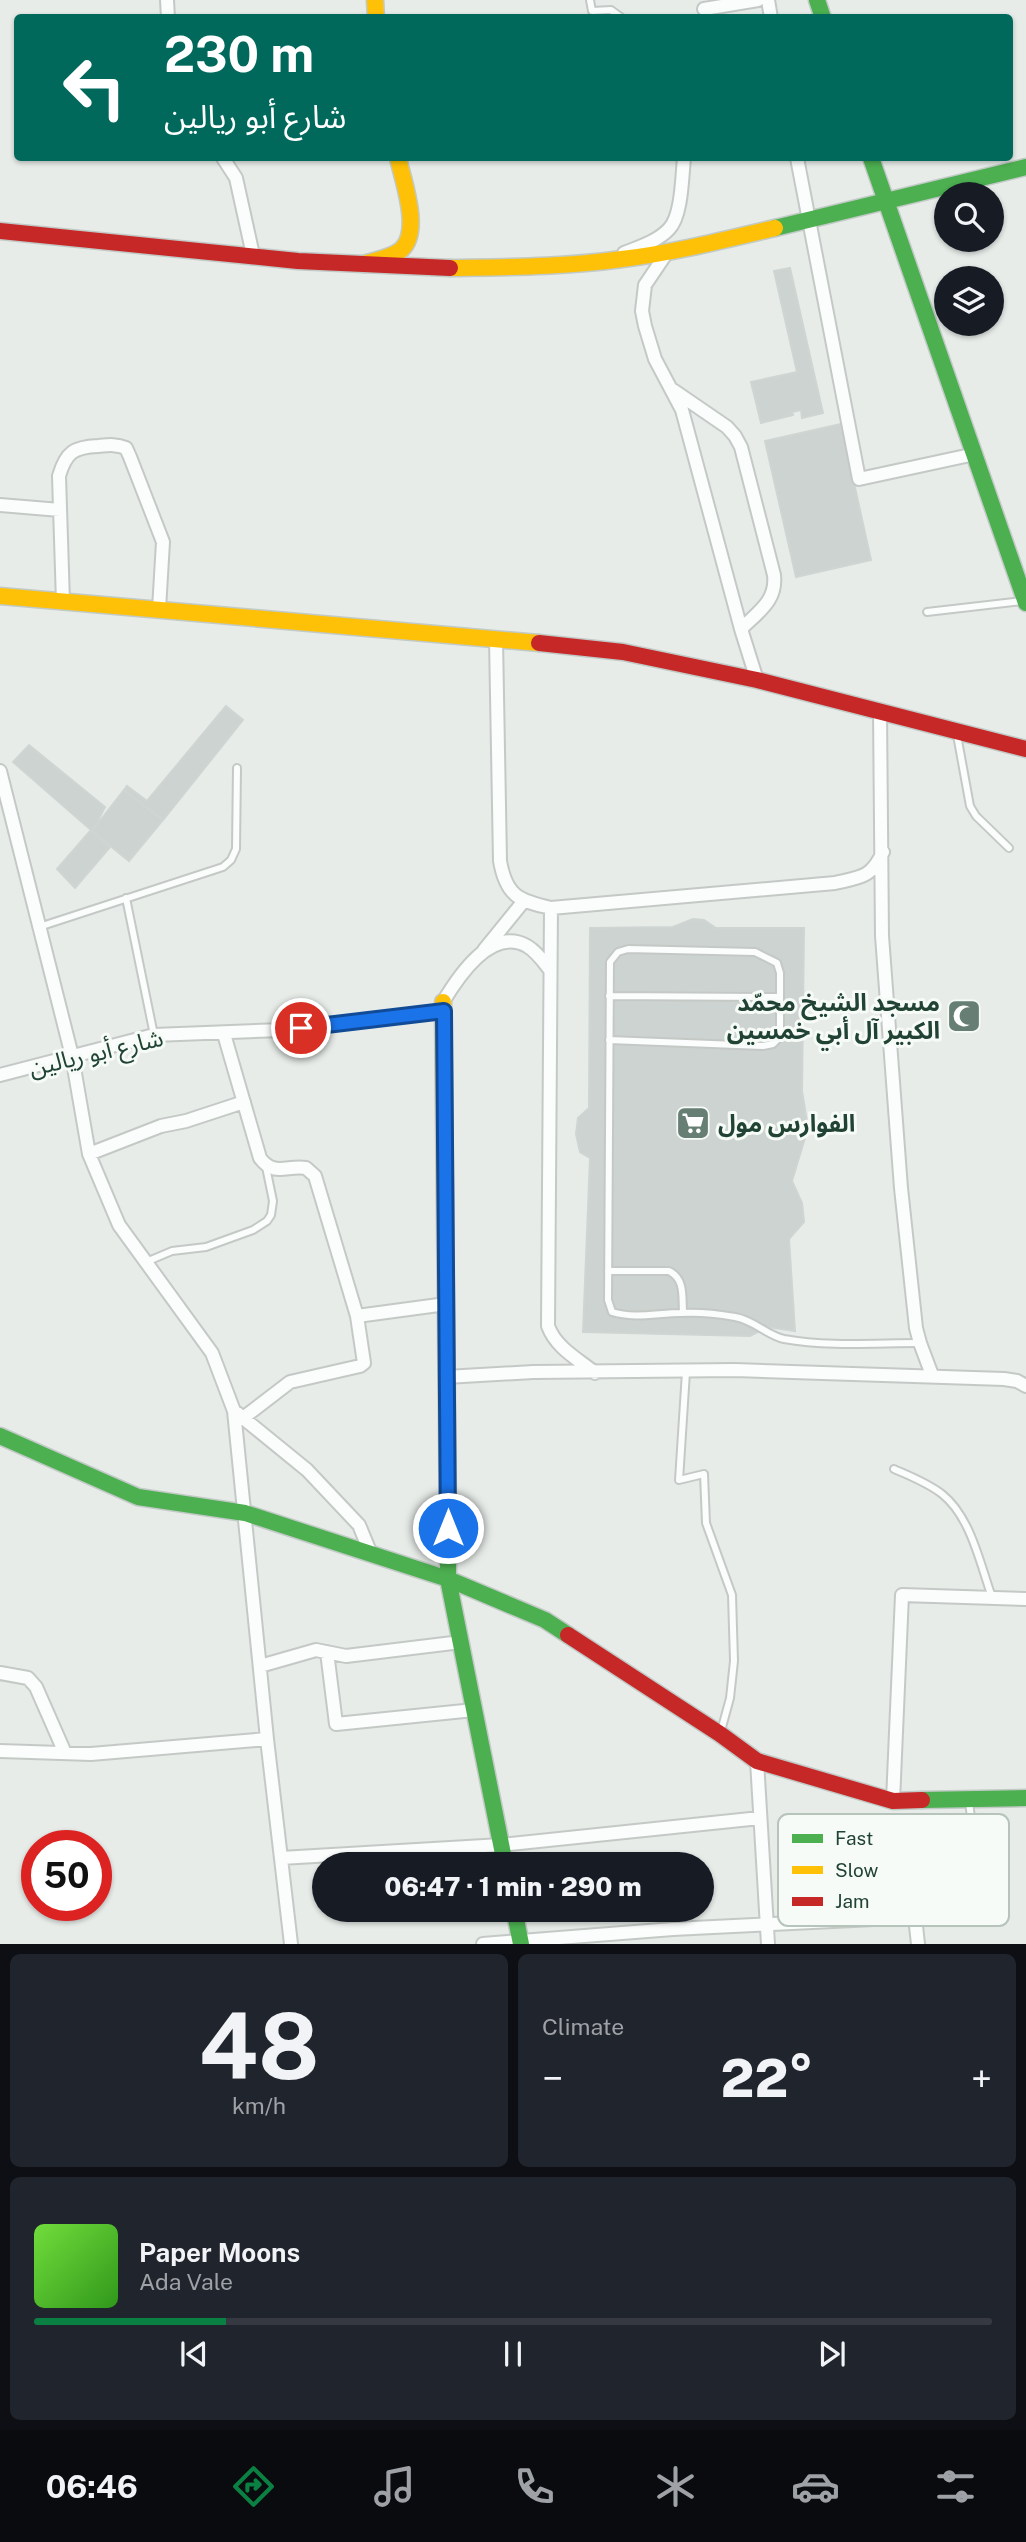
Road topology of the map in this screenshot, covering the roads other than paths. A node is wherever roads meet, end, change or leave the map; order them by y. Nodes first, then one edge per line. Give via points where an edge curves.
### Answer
1 (590, 0) edge
2 (758, 0) edge
3 (704, 9) edge
4 (616, 14) edge
5 (225, 161) edge
6 (399, 161) edge
7 (684, 161) edge
8 (798, 161) edge
9 (872, 161) edge
10 (1026, 167) edge
11 (886, 201) junction
12 (808, 220) junction
13 (0, 231) edge
14 (669, 251) junction
15 (253, 256) junction
16 (605, 262) junction
17 (359, 266) junction
18 (673, 390) junction
19 (975, 454) junction
20 (0, 505) edge
21 (60, 510) junction
22 (0, 596) edge
23 (63, 602) junction
24 (1026, 602) edge
25 (159, 609) junction
26 (927, 612) dead end
27 (741, 629) junction
28 (496, 639) junction
29 (757, 680) junction
30 (880, 712) junction
31 (956, 729) junction
32 (1026, 749) edge
33 (237, 768) dead end
34 (0, 771) edge
35 (1009, 848) dead end
36 (883, 852) junction
37 (126, 898) junction
38 (523, 902) junction
39 (551, 908) junction
40 (39, 927) junction
41 (482, 953) junction
42 (550, 970) junction
43 (609, 996) junction
44 (780, 997) junction
45 (444, 1007) junction
46 (224, 1034) junction
47 (154, 1035) junction
48 (609, 1040) junction
49 (72, 1056) junction
50 (0, 1074) edge
51 (244, 1102) junction
52 (89, 1154) junction
53 (266, 1167) junction
54 (146, 1262) junction
55 (608, 1271) junction
56 (446, 1304) junction
57 (683, 1312) junction
58 (357, 1316) junction
59 (920, 1343) junction
60 (686, 1372) junction
61 (596, 1373) junction
62 (932, 1375) junction
63 (446, 1377) junction
64 (1026, 1386) edge
65 (238, 1414) junction
66 (0, 1436) edge
67 (894, 1469) dead end
68 (246, 1513) junction
69 (371, 1554) junction
70 (448, 1579) junction
71 (993, 1598) junction
72 (1026, 1599) edge
73 (461, 1642) junction
74 (327, 1652) junction
75 (260, 1665) junction
76 (0, 1673) edge
77 (474, 1710) junction
78 (720, 1734) junction
79 (267, 1739) junction
80 (0, 1751) edge
81 (65, 1753) junction
82 (757, 1761) junction
83 (1026, 1798) edge
84 (968, 1800) junction
85 (893, 1801) junction
86 (970, 1814) edge
87 (760, 1818) junction
88 (501, 1845) junction
89 (502, 1852) edge
90 (281, 1858) junction
91 (517, 1922) edge
92 (778, 1923) edge
93 (766, 1924) junction
94 (916, 1926) edge
95 (521, 1942) edge
96 (291, 1944) edge
97 (483, 1944) edge
98 (768, 1944) edge
99 (918, 1944) edge

1 - 4 lane via 592,11
2 - 3 street
5 - 15 street via 236,178
6 - 17 main road via 410,213 410,238 394,254
7 - 16 street via 676,217 670,229
8 - 12 street
9 - 11 main road
10 - 11 main road
11 - 12 main road
11 - 19 main road
12 - 14 main road
12 - 19 street via 859,479
13 - 15 main road
14 - 16 main road
14 - 18 street via 645,285 642,312 655,359
15 - 17 main road
16 - 17 main road via 449,270
18 - 27 street
18 - 27 street via 727,427 741,447 776,588
19 - 24 main road
20 - 21 street
21 - 23 street
21 - 25 street via 59,477 69,454 80,447 126,448 163,542
22 - 23 main road
23 - 25 main road
24 - 26 lane
25 - 28 main road
27 - 29 street
28 - 29 main road via 623,652
28 - 38 street via 500,861 503,878
29 - 30 main road
30 - 31 main road
30 - 36 street
31 - 32 main road
31 - 35 lane via 970,806
33 - 37 lane via 236,849 231,860 223,867
34 - 40 street
36 - 39 street via 876,868 862,877 835,883
36 - 59 street via 882,936 894,1104
37 - 40 lane
37 - 47 lane
38 - 39 street
38 - 41 street
39 - 42 street
40 - 49 street
41 - 42 street via 492,946 518,942
41 - 45 street via 454,984
42 - 61 street via 548,1326 552,1338
43 - 44 lane
43 - 44 lane via 610,962 628,948 755,952 777,963
43 - 48 lane
44 - 48 lane via 780,1037 773,1044
45 - 46 street, شارع أبو ريالين
45 - 56 main road
46 - 47 street, شارع أبو ريالين
46 - 51 street
47 - 49 street, شارع أبو ريالين
48 - 55 lane
49 - 50 street, شارع أبو ريالين
49 - 52 street
51 - 52 street via 161,1126
51 - 53 street
52 - 54 street via 119,1226
53 - 54 lane via 273,1201 267,1221 206,1247 172,1251
53 - 58 street via 306,1168 315,1176
54 - 65 street via 212,1353
55 - 57 lane via 669,1271 681,1284
55 - 57 lane via 607,1300 612,1312
56 - 58 street
56 - 63 main road
57 - 59 lane via 746,1319 784,1339
58 - 65 street via 364,1363 290,1382
59 - 62 street
60 - 61 street
60 - 62 street
60 - 78 lane via 679,1480 704,1474 706,1523 732,1595 734,1661
61 - 63 street
62 - 64 street via 1004,1379
63 - 70 main road
65 - 68 street
65 - 69 street via 307,1469 359,1525
66 - 68 main road via 138,1497
67 - 71 lane via 944,1496 956,1511
68 - 69 main road
68 - 75 street
69 - 70 main road
70 - 73 main road
70 - 78 main road via 545,1620
71 - 72 street
71 - 85 street via 902,1594
73 - 74 street via 346,1656
73 - 77 main road
74 - 75 street via 316,1650
74 - 77 street via 336,1724
75 - 79 street
76 - 81 street via 28,1678 36,1687
77 - 88 main road
78 - 82 main road
79 - 81 street
79 - 90 street
80 - 81 street
82 - 85 main road
82 - 87 street
83 - 84 main road
84 - 85 main road
84 - 86 lane
87 - 88 street
87 - 93 street
88 - 89 main road
88 - 90 street
90 - 96 street
91 - 95 main road
92 - 93 street
93 - 95 street
93 - 98 street
94 - 99 street
95 - 97 street

